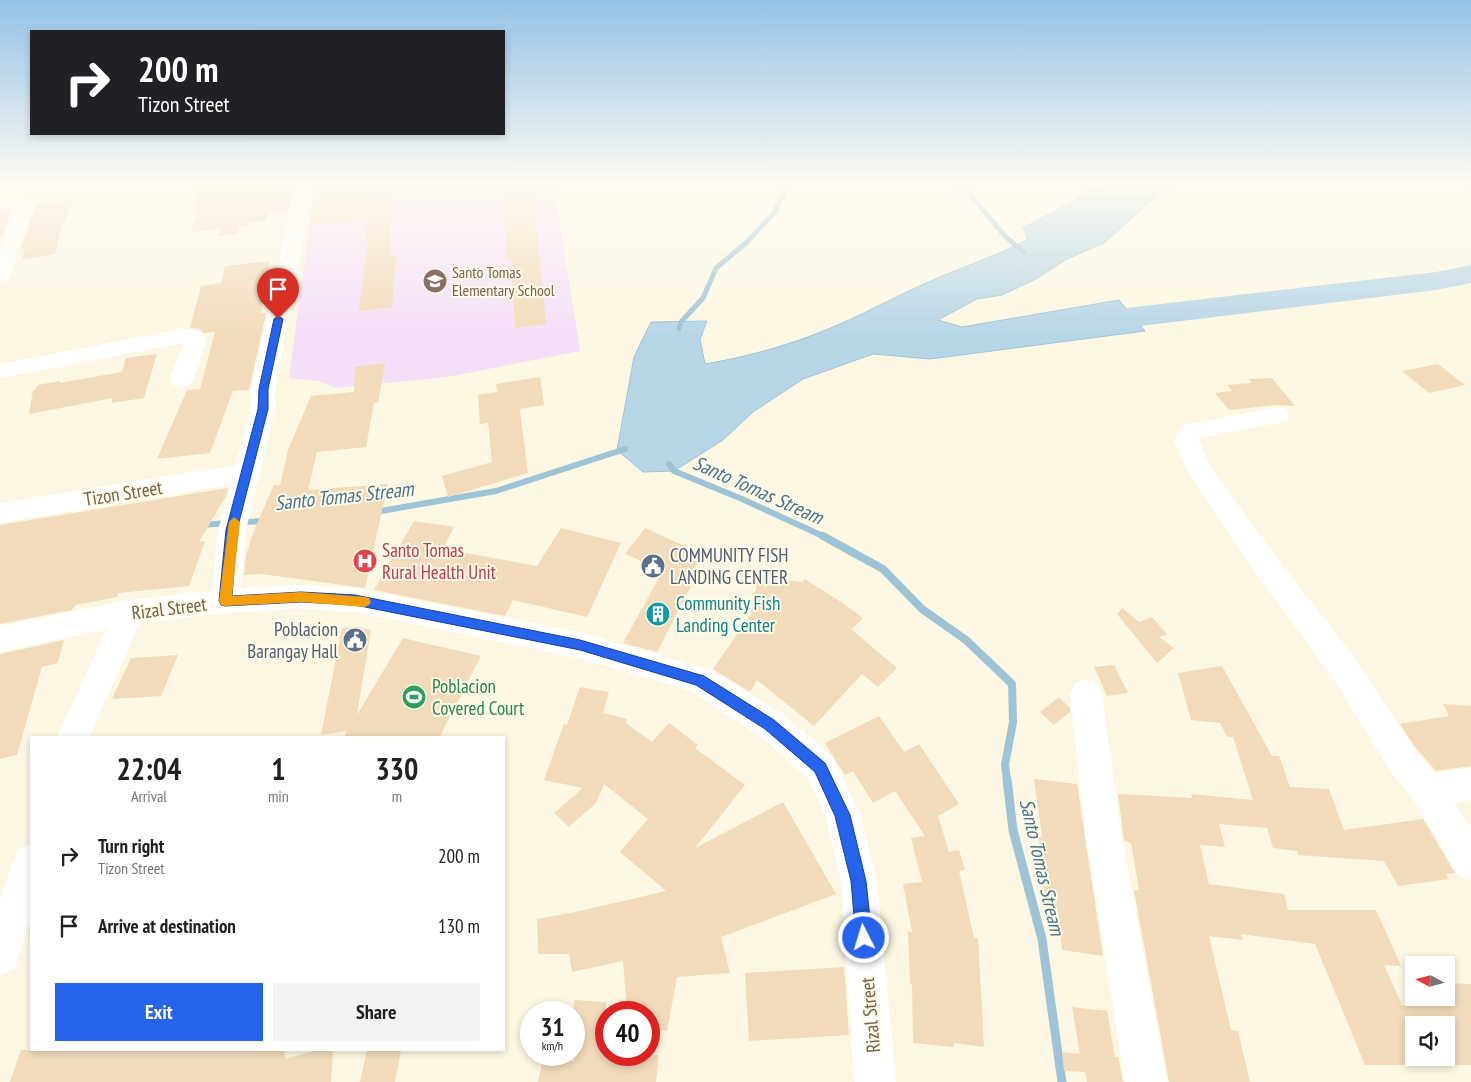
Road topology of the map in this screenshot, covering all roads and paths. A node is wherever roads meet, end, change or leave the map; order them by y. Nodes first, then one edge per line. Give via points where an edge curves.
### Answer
1 (14, 234) edge
2 (295, 234) edge
3 (0, 276) edge
4 (0, 371) edge
5 (180, 380) dead end
6 (1277, 415) dead end
7 (247, 472) junction
8 (0, 513) edge
9 (225, 601) junction
10 (130, 612) junction
11 (0, 639) edge
12 (1086, 692) dead end
13 (73, 736) edge
14 (1471, 784) edge
15 (1428, 791) junction
16 (1471, 862) edge
17 (30, 865) edge
18 (0, 956) edge
19 (875, 1082) edge
20 (1146, 1082) edge

1 - 3 street
2 - 7 street via 263,389 265,400
4 - 5 street via 192,336 196,340
6 - 15 street via 1192,431 1186,440 1197,466 1348,674 1402,760
7 - 8 street, Tizon Street
7 - 9 street via 236,517
9 - 10 street, Rizal Street
9 - 19 street, Rizal Street via 301,597 355,600 580,645 700,680 770,724 820,767 842,815 859,881
10 - 11 street, Rizal Street
10 - 13 street
12 - 20 street via 1103,832
14 - 15 street
15 - 16 street
17 - 18 street

